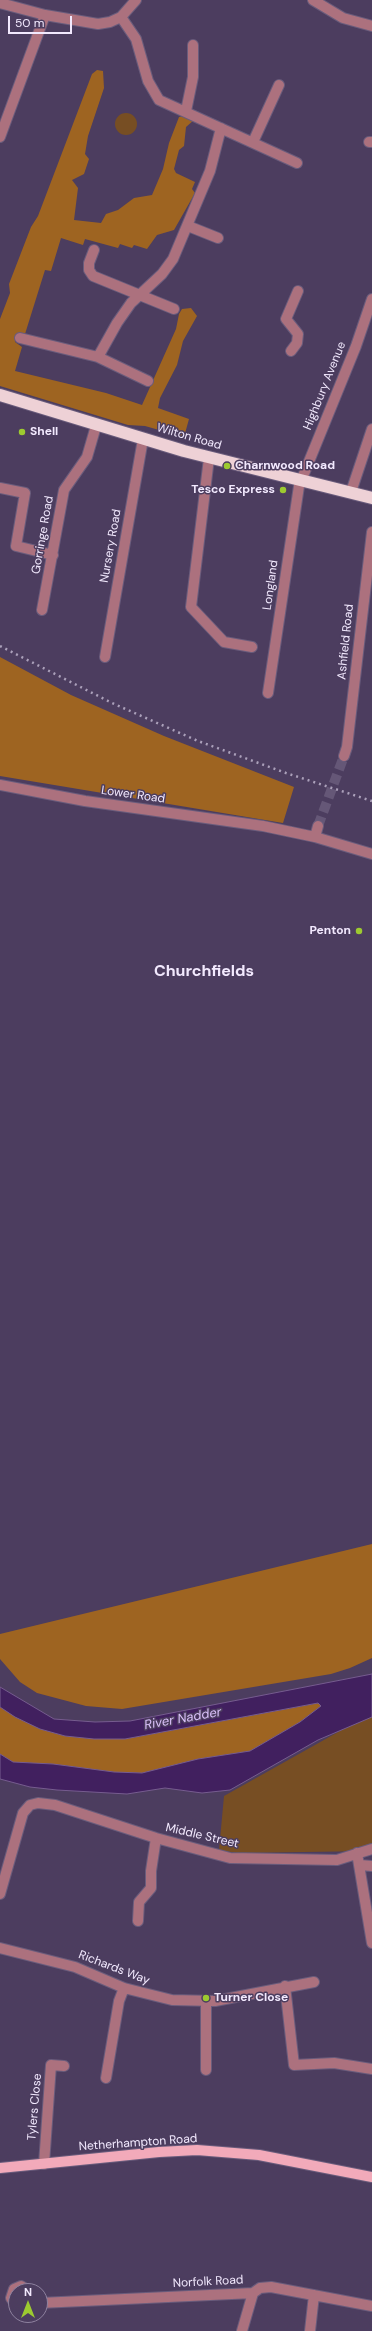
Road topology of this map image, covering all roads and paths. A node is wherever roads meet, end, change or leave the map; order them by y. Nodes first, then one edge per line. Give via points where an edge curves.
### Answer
1 (136, 0) edge
2 (313, 0) edge
3 (2, 2) edge
4 (45, 15) junction
5 (121, 17) junction
6 (372, 26) edge
7 (193, 45) dead end
8 (280, 85) dead end
9 (186, 111) junction
10 (221, 128) junction
11 (0, 137) edge
12 (253, 142) junction
13 (297, 163) dead end
14 (188, 226) junction
15 (218, 238) dead end
16 (94, 250) dead end
17 (298, 291) dead end
18 (138, 295) junction
19 (372, 300) edge
20 (174, 309) dead end
21 (20, 338) dead end
22 (291, 351) dead end
23 (98, 357) junction
24 (148, 381) dead end
25 (0, 395) edge
26 (96, 426) junction
27 (372, 429) edge
28 (143, 439) junction
29 (209, 458) junction
30 (301, 481) junction
31 (0, 488) edge
32 (351, 492) junction
33 (372, 498) edge
34 (372, 532) edge
35 (53, 555) junction
36 (42, 610) dead end
37 (252, 646) dead end
38 (105, 657) dead end
39 (268, 693) dead end
40 (344, 756) tunnel mouth
41 (0, 785) edge
42 (318, 826) tunnel mouth
43 (315, 837) junction
44 (372, 854) edge
45 (156, 1838) junction
46 (372, 1849) edge
47 (357, 1853) junction
48 (360, 1865) junction
49 (372, 1866) edge
50 (0, 1894) edge
51 (138, 1921) dead end
52 (372, 1943) edge
53 (0, 1948) edge
54 (314, 1982) dead end
55 (285, 1986) junction
56 (124, 1988) junction
57 (206, 2002) junction
58 (64, 2066) dead end
59 (372, 2069) edge
60 (206, 2070) dead end
61 (106, 2078) dead end
62 (44, 2164) junction
63 (0, 2168) edge
64 (372, 2177) edge
65 (253, 2293) junction
66 (314, 2295) junction
67 (48, 2303) edge
68 (372, 2305) edge
69 (242, 2331) edge
70 (310, 2331) edge

1 - 5 street
2 - 6 street via 343,18
3 - 4 street
4 - 5 street via 98,24
4 - 11 street
5 - 9 street via 137,40 144,72 152,92 159,100
7 - 9 street via 193,77
8 - 12 street
9 - 10 street
10 - 12 street
10 - 14 street via 210,171
12 - 13 street
14 - 15 street
14 - 18 street via 173,259 162,274
16 - 18 street via 89,263 89,270 93,276
17 - 22 street via 286,319 298,334 297,343
18 - 20 street
18 - 23 street via 116,323
19 - 30 street, Highbury Avenue
21 - 23 street
23 - 24 street
25 - 26 highway, Wilton Road
26 - 28 highway, Wilton Road
26 - 35 street, Gorringe Road via 87,457 64,490
27 - 32 street
28 - 29 highway, Wilton Road
28 - 38 street, Nursery Road
29 - 30 highway, Wilton Road
29 - 37 street via 191,607 224,642
30 - 32 highway, Wilton Road
30 - 39 street, Longland
31 - 35 street via 25,493 16,546
32 - 33 highway, Wilton Road
34 - 40 street, Ashfield Road
35 - 36 street, Gorringe Road
41 - 43 street, Lower Road via 85,801 263,826
42 - 43 street
43 - 44 street, Lower Road
45 - 47 street, Middle Street via 230,1858 337,1860
45 - 50 street, Middle Street via 55,1805 30,1805 23,1813
45 - 51 street via 151,1888 139,1902
46 - 47 street, Middle Street
47 - 48 street
48 - 49 street
48 - 52 street
53 - 56 street, Richards Way via 75,1967
54 - 55 street, Richards Way
55 - 57 street, Richards Way
55 - 59 street via 294,2070 334,2063
56 - 57 street, Richards Way via 160,1998
56 - 61 street via 119,2001
57 - 60 street
58 - 62 street, Tylers Close via 51,2065
62 - 63 main road, Netherhampton Road
62 - 64 main road, Netherhampton Road via 159,2152 223,2151 303,2162
65 - 66 street, Norfolk Road via 260,2288 271,2287
65 - 67 street, Norfolk Road
65 - 69 street
66 - 68 street, Norfolk Road
66 - 70 street

